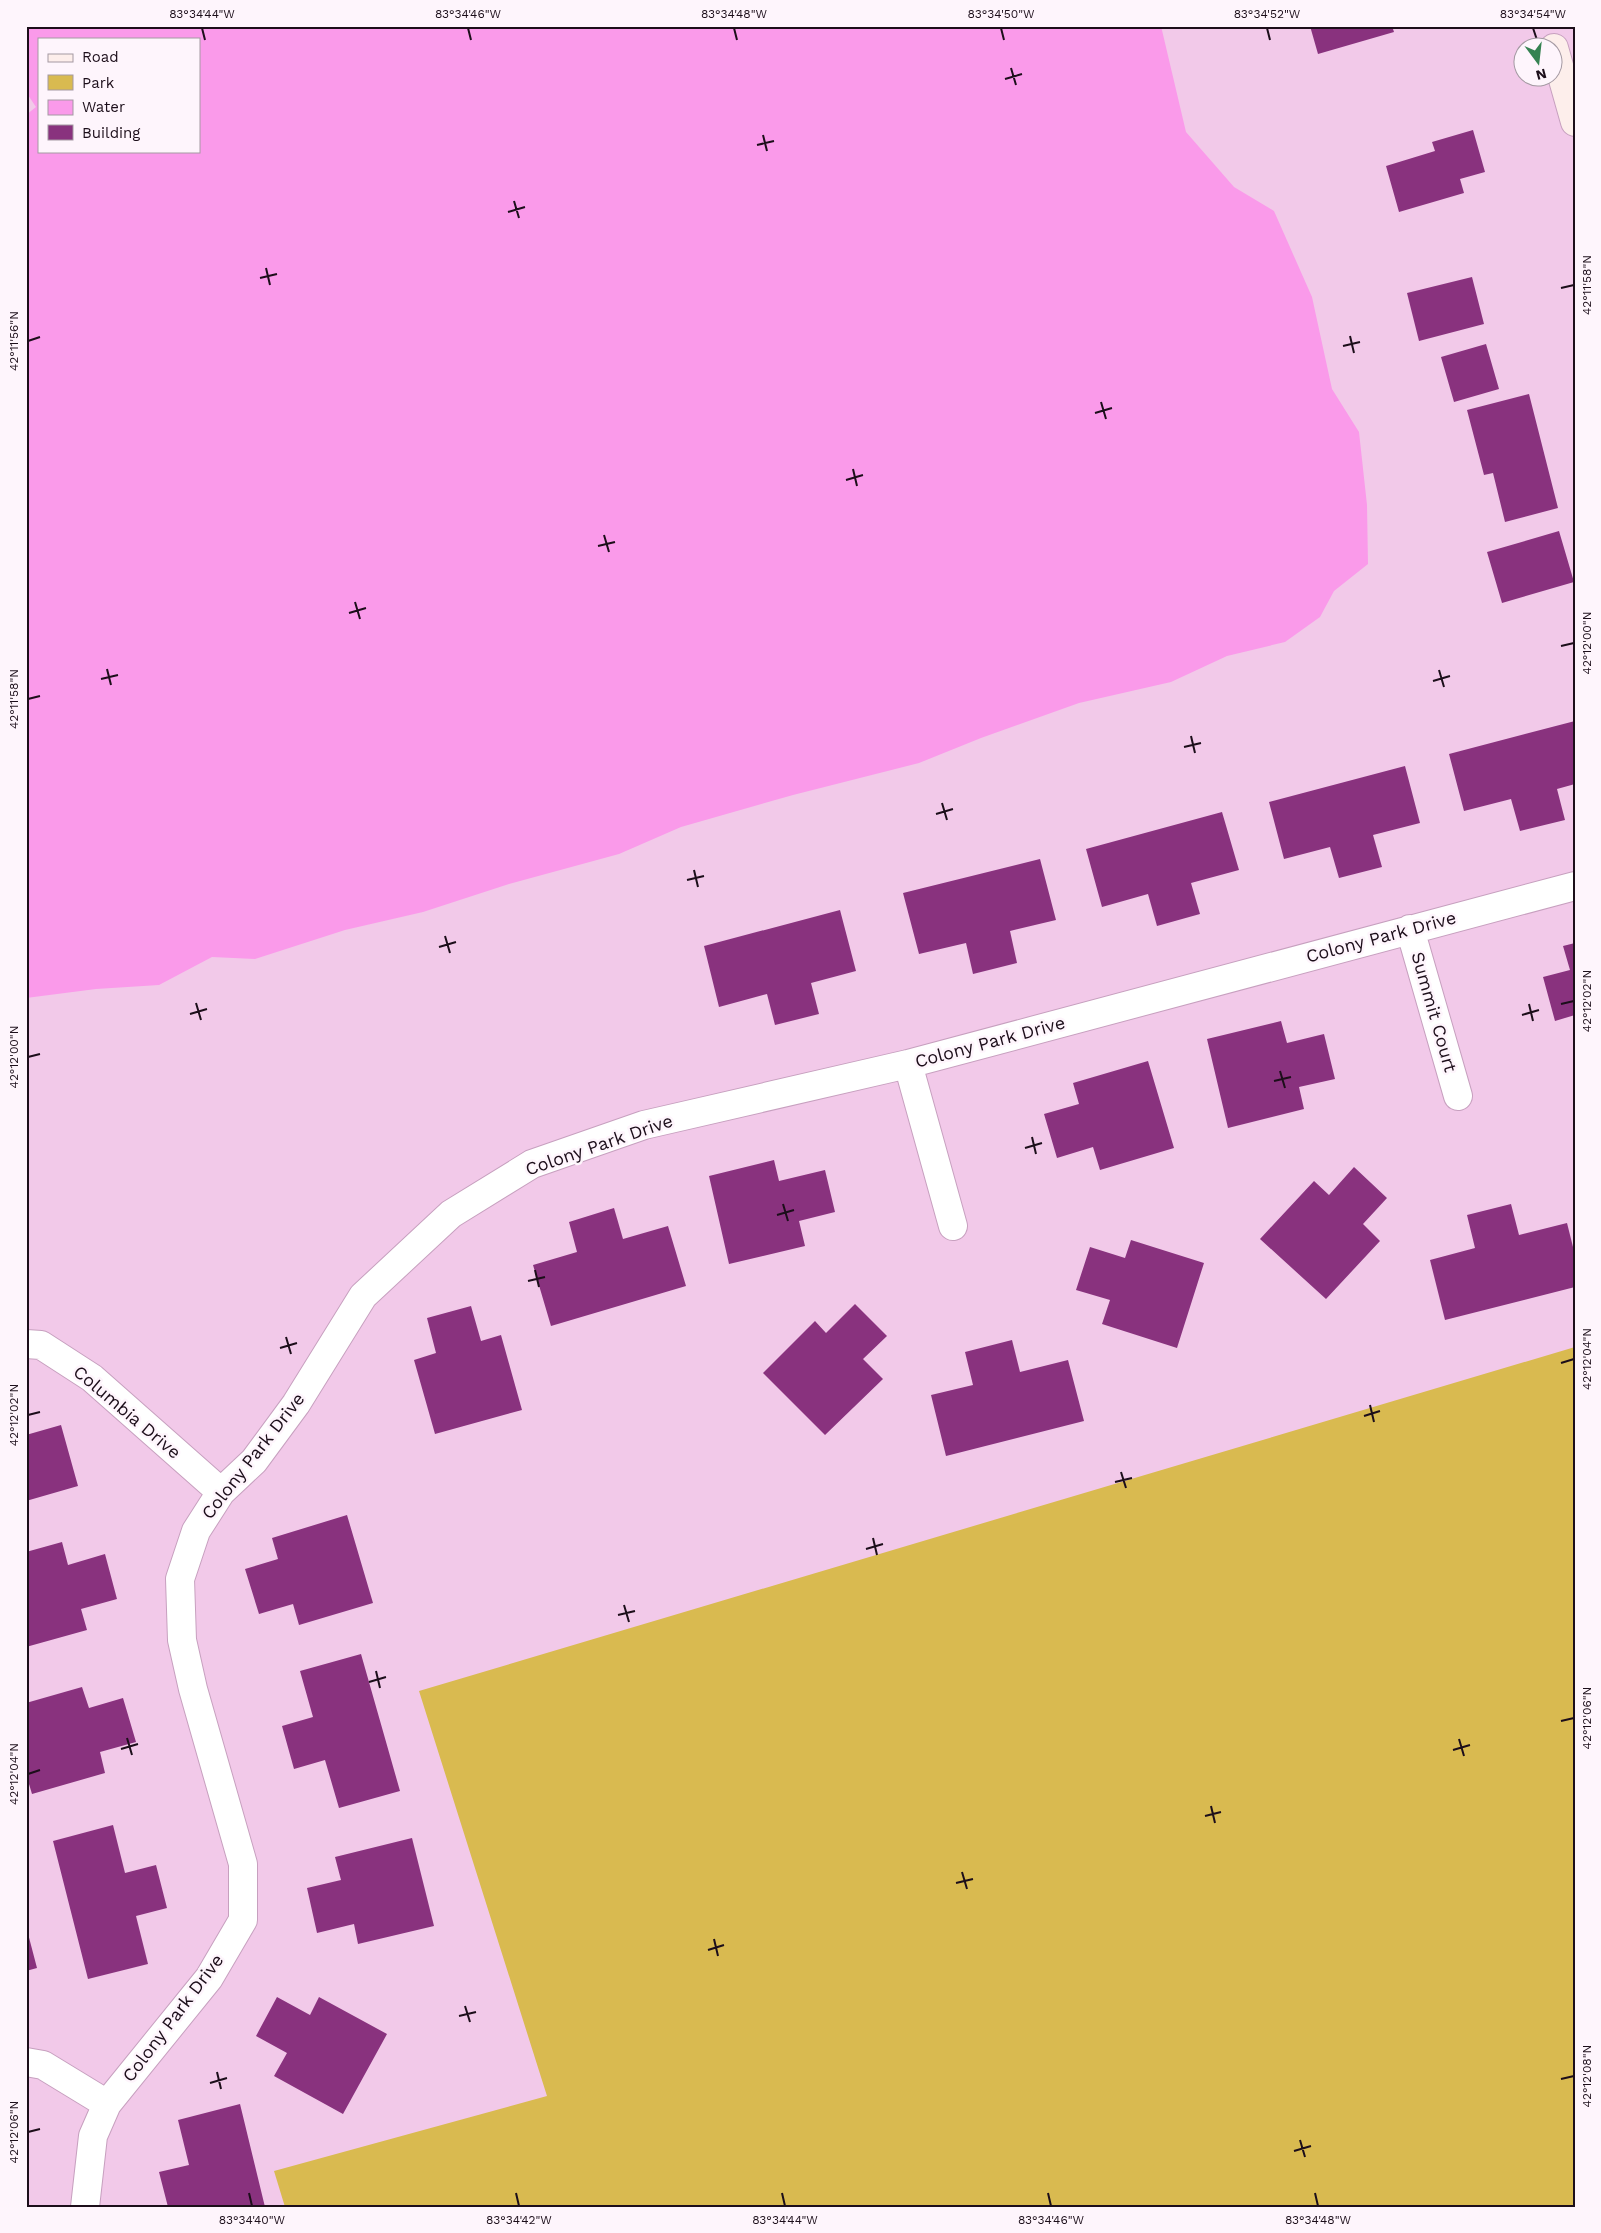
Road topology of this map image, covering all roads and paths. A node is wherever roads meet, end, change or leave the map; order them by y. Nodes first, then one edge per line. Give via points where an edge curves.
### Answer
1 (1547, 26) edge
2 (1551, 38) edge
3 (1564, 83) edge
4 (1575, 122) edge
5 (1575, 886) edge
6 (1410, 928) junction
7 (908, 1064) junction
8 (1458, 1096) dead end
9 (953, 1226) dead end
10 (26, 1344) edge
11 (222, 1492) junction
12 (26, 2062) edge
13 (107, 2104) junction
14 (84, 2207) edge

1 - 2 main road
3 - 4 main road
5 - 6 street, Colony Park Drive
6 - 7 street, Colony Park Drive
6 - 8 street, Summit Court
7 - 9 street
7 - 11 street, Colony Park Drive via 644,1125 532,1164 451,1214 363,1296 296,1404 254,1461
10 - 11 street, Columbia Drive via 41,1345 92,1378
11 - 13 street, Colony Park Drive via 196,1531 180,1579 182,1640 243,1864 243,1920 209,1978
12 - 13 street via 43,2065
13 - 14 street, Colony Park Drive via 93,2136

